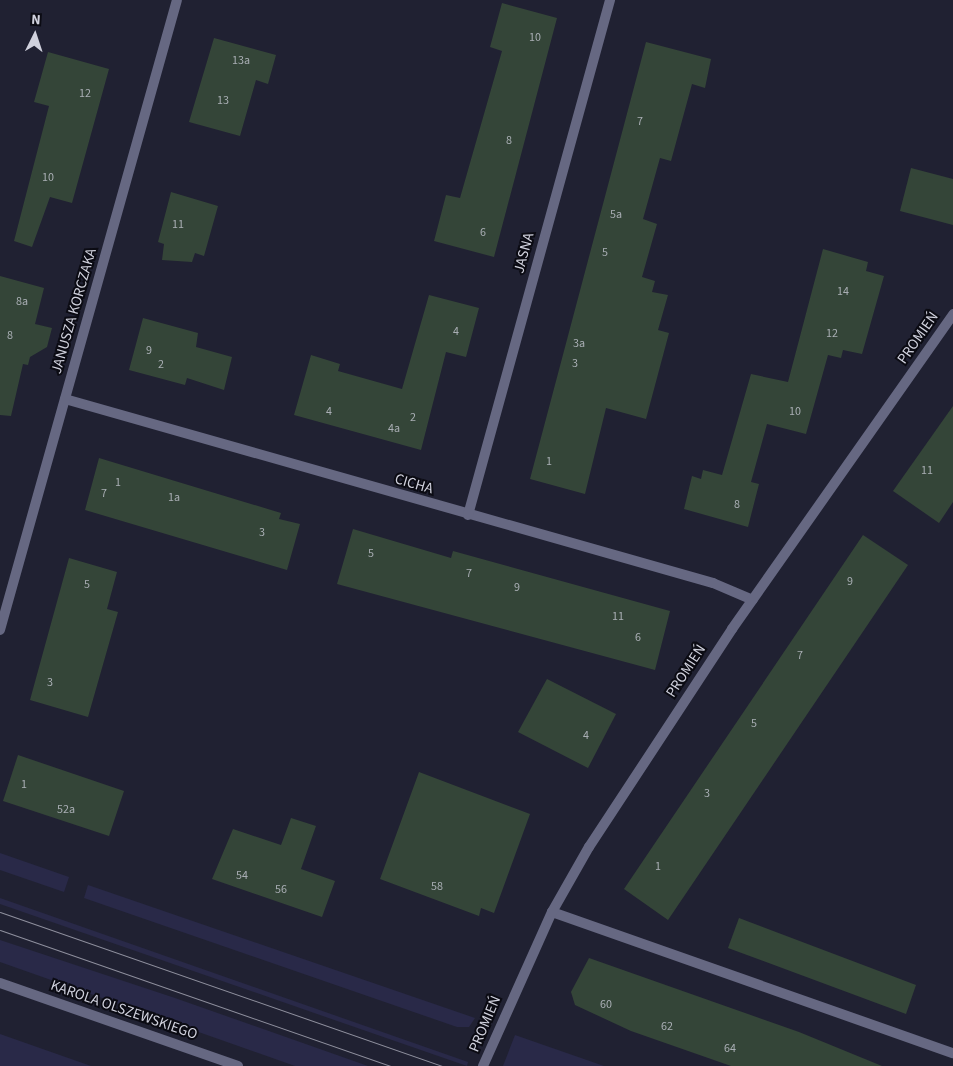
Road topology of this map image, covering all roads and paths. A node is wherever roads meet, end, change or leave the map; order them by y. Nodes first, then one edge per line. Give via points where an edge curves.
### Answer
1 (177, 0) edge
2 (610, 0) edge
3 (953, 314) edge
4 (65, 399) junction
5 (468, 515) junction
6 (754, 600) junction
7 (0, 630) edge
8 (552, 912) junction
9 (0, 983) edge
10 (953, 1053) edge
11 (238, 1066) edge
12 (483, 1066) edge

1 - 4 street, JANUSZA KORCZAKA
2 - 5 street, JASNA
3 - 6 street, PROMIEŃ
4 - 5 street, CICHA
4 - 7 street, JANUSZA KORCZAKA
5 - 6 street, CICHA via 713,583
6 - 8 street, PROMIEŃ via 589,847
8 - 10 street
8 - 12 street, PROMIEŃ
9 - 11 street, KAROLA OLSZEWSKIEGO

